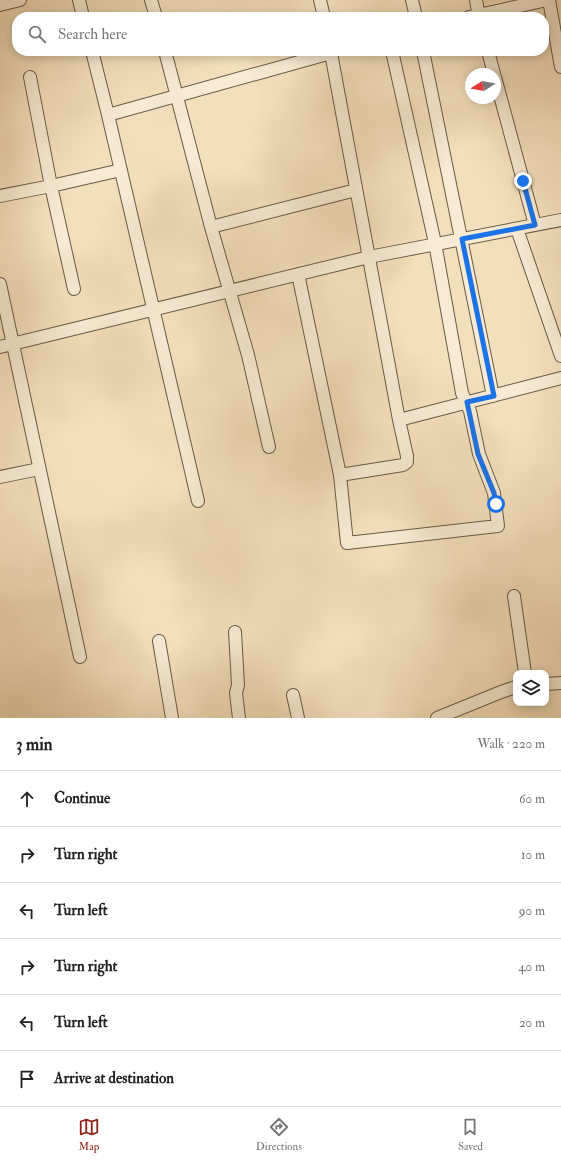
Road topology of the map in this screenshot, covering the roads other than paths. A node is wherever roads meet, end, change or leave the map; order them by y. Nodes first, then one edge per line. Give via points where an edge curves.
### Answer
1 (20, 0) edge
2 (79, 0) edge
3 (151, 0) edge
4 (320, 0) edge
5 (412, 0) edge
6 (476, 0) edge
7 (548, 0) edge
8 (0, 5) edge
9 (82, 12) edge
10 (155, 12) edge
11 (323, 12) edge
12 (415, 12) edge
13 (475, 12) edge
14 (493, 12) edge
15 (93, 56) edge
16 (166, 56) edge
17 (320, 56) edge
18 (335, 56) edge
19 (393, 56) edge
20 (424, 56) edge
21 (489, 56) edge
22 (561, 67) edge
23 (492, 68) edge
24 (30, 77) dead end
25 (177, 96) junction
26 (501, 99) edge
27 (108, 115) junction
28 (121, 170) junction
29 (51, 186) junction
30 (356, 190) junction
31 (0, 196) edge
32 (561, 220) edge
33 (535, 225) junction
34 (211, 227) junction
35 (517, 229) junction
36 (462, 239) junction
37 (435, 244) junction
38 (369, 257) junction
39 (298, 274) junction
40 (0, 286) edge
41 (74, 289) dead end
42 (229, 291) junction
43 (154, 309) junction
44 (14, 344) junction
45 (0, 347) edge
46 (561, 356) edge
47 (561, 378) edge
48 (494, 396) junction
49 (467, 402) junction
50 (399, 420) junction
51 (269, 447) dead end
52 (39, 469) junction
53 (340, 475) junction
54 (0, 477) edge
55 (198, 501) dead end
56 (514, 596) dead end
57 (235, 632) dead end
58 (159, 641) dead end
59 (80, 657) dead end
60 (525, 670) edge
61 (561, 683) edge
62 (549, 684) edge
63 (513, 689) edge
64 (293, 696) dead end
65 (172, 718) edge
66 (239, 718) edge
67 (298, 718) edge
68 (437, 718) edge

1 - 8 street
2 - 9 street
3 - 10 street
4 - 11 street
5 - 12 street
6 - 13 street
7 - 14 street
7 - 22 street
15 - 27 street
16 - 25 street
17 - 25 street
18 - 30 street
19 - 37 street
20 - 36 street
21 - 23 street
24 - 29 street
25 - 27 street
25 - 34 street
26 - 33 street
27 - 28 street
28 - 29 street
28 - 43 street
29 - 31 street
29 - 41 street
30 - 34 street
30 - 38 street
32 - 33 street
33 - 35 street
34 - 42 street
35 - 36 street
35 - 46 street
36 - 37 street
36 - 48 street
37 - 38 street
37 - 49 street via 462,393
38 - 39 street
38 - 50 street
39 - 42 street
39 - 53 street
40 - 44 street
42 - 43 street
42 - 51 street via 248,355
43 - 44 street
43 - 55 street
44 - 45 street
44 - 52 street
47 - 48 street
48 - 49 street
49 - 50 street
49 - 53 street via 478,454 494,493 498,526 347,543
50 - 53 street via 407,462 403,465
52 - 54 street
52 - 59 street
56 - 60 street
57 - 66 street
58 - 65 street
61 - 62 street
63 - 68 street
64 - 67 street

